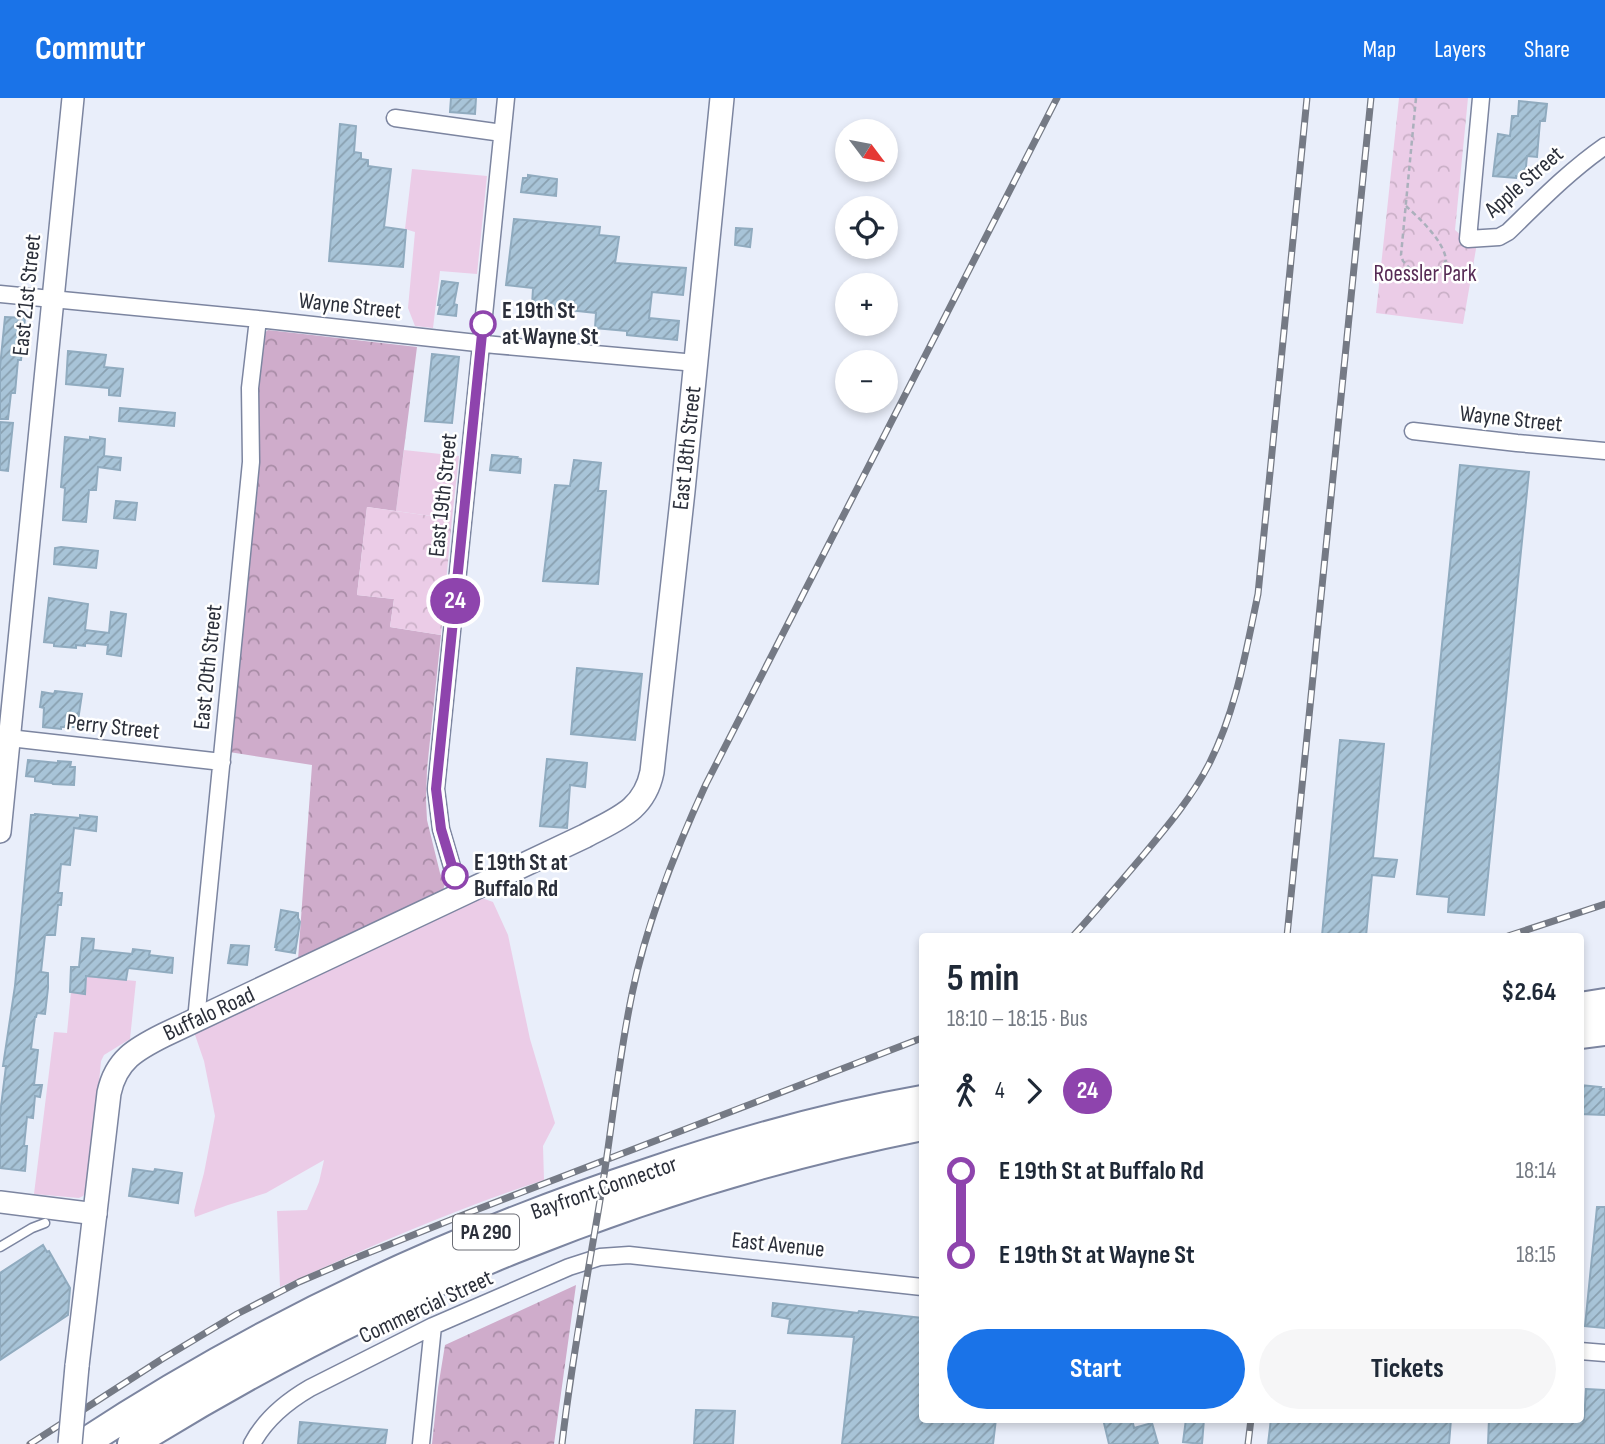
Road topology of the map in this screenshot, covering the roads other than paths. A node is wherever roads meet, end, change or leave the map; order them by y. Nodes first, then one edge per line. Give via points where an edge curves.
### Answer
1 (73, 98) edge
2 (506, 98) edge
3 (722, 98) edge
4 (1480, 98) edge
5 (395, 118) dead end
6 (502, 133) junction
7 (1605, 146) edge
8 (0, 294) edge
9 (53, 299) junction
10 (258, 319) junction
11 (481, 343) junction
12 (696, 363) junction
13 (1413, 431) dead end
14 (1605, 451) edge
15 (5, 738) edge
16 (222, 762) junction
17 (644, 797) joint
18 (0, 832) edge
19 (460, 894) junction
20 (1605, 1003) edge
21 (1584, 1006) edge
22 (196, 1020) junction
23 (1605, 1031) edge
24 (1584, 1034) edge
25 (919, 1101) edge
26 (919, 1127) edge
27 (0, 1202) edge
28 (96, 1214) junction
29 (45, 1223) dead end
30 (0, 1247) edge
31 (629, 1255) joint
32 (919, 1287) edge
33 (433, 1326) junction
34 (1584, 1351) edge
35 (1605, 1353) edge
36 (256, 1438) edge
37 (69, 1444) edge
38 (83, 1444) edge
39 (132, 1444) edge
40 (421, 1444) edge

1 - 9 street, East 21st Street
2 - 6 street, East 19th Street
3 - 12 main road, East 18th Street
4 - 7 street, Apple Street via 1468,239 1508,232
5 - 6 street
6 - 11 street, East 19th Street
8 - 9 street, Wayne Street
9 - 10 street, Wayne Street
9 - 15 street, East 21st Street
10 - 11 street, Wayne Street
10 - 16 street, East 20th Street via 250,388 251,462
11 - 12 street, Wayne Street
11 - 19 street, East 19th Street via 436,789 441,829
12 - 17 main road, East 18th Street via 652,772
13 - 14 street, Wayne Street
15 - 16 street, Perry Street
15 - 18 street, East 21st Street
16 - 22 street, East 20th Street
17 - 19 main road, Buffalo Road via 620,817
19 - 22 main road, Buffalo Road
20 - 21 highway
22 - 28 main road, Buffalo Road via 145,1044 116,1072 108,1093
23 - 24 highway
25 - 38 highway, Bayfront Connector / PA 290 via 701,1155 477,1235 290,1322
26 - 39 highway, Bayfront Connector / PA 290 via 729,1174 482,1261 318,1338
27 - 28 street
28 - 37 main road, Buffalo Road, bridge
29 - 30 lane
31 - 32 street, East Avenue
31 - 33 street, Commercial Street via 600,1257 569,1267
33 - 36 street, Commercial Street via 297,1396
33 - 40 street
34 - 35 street

